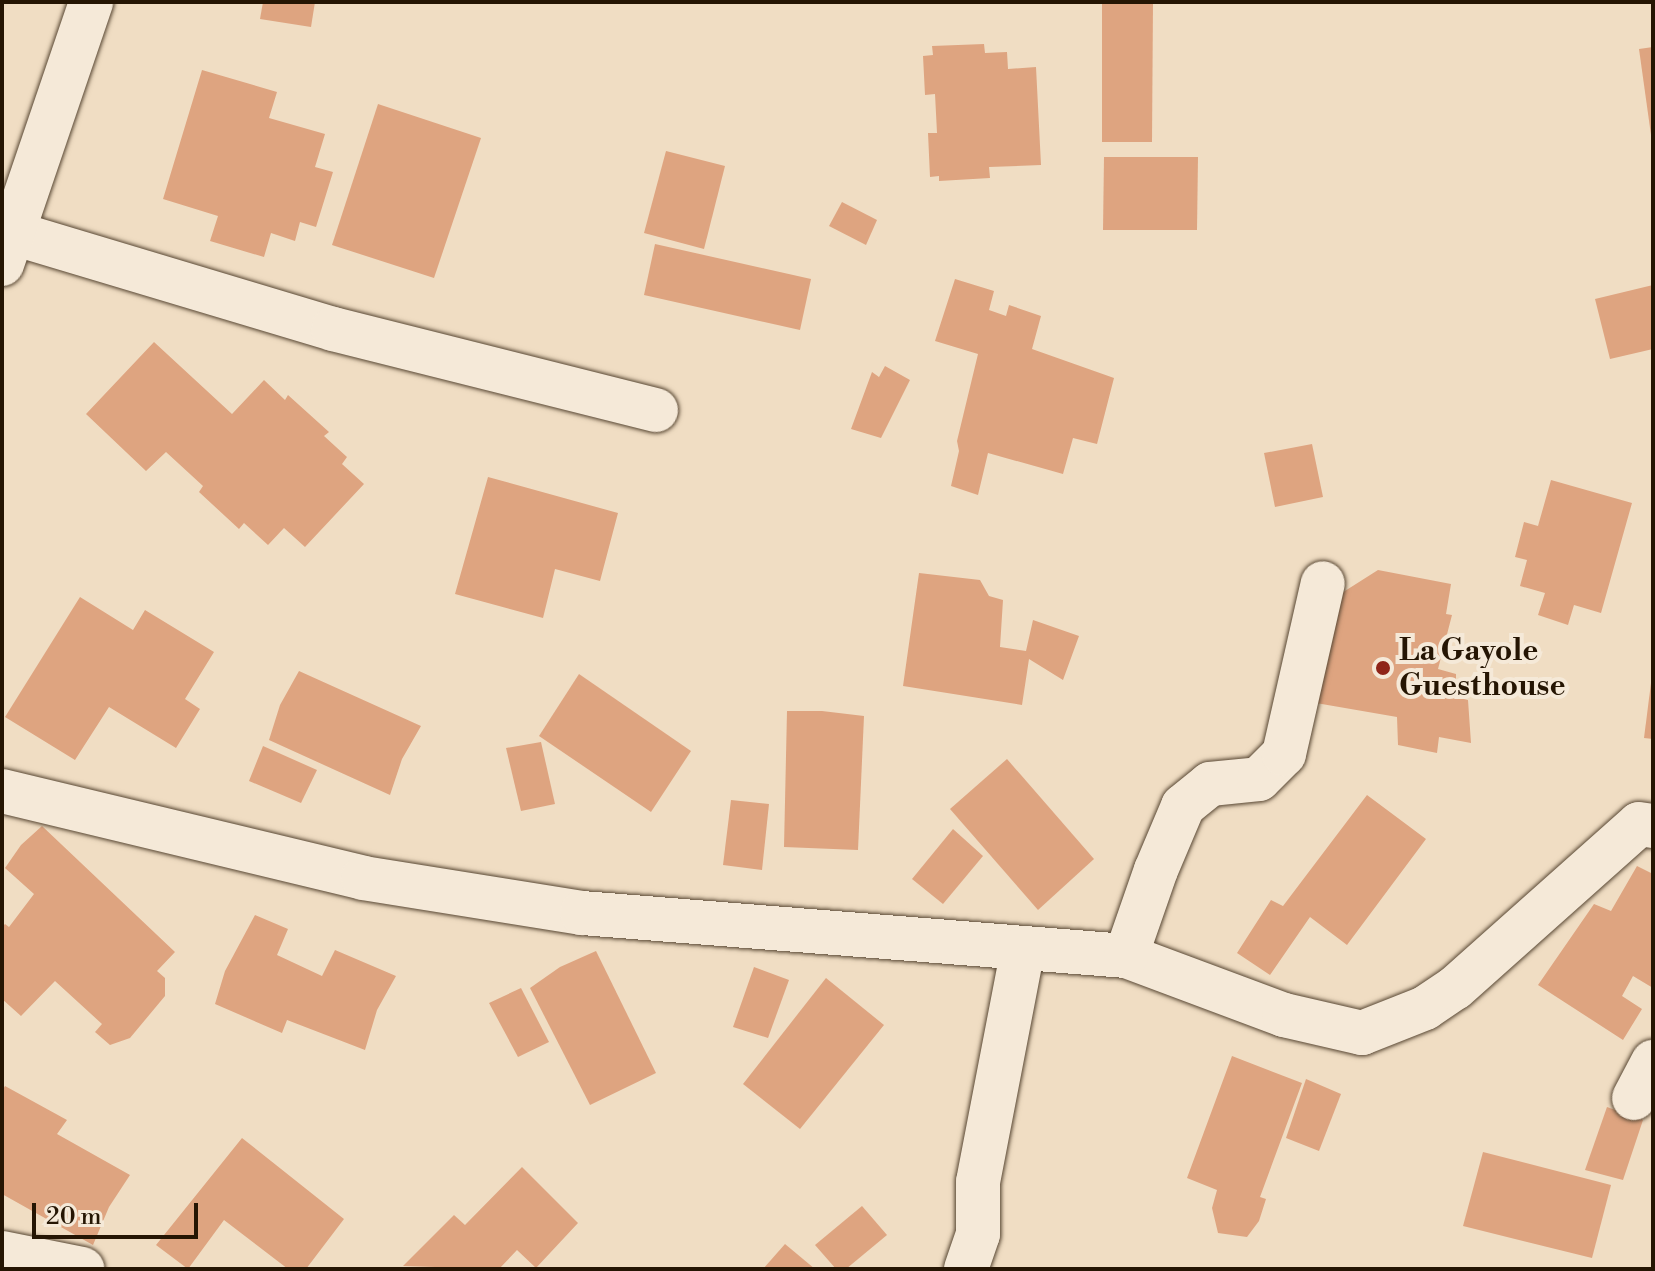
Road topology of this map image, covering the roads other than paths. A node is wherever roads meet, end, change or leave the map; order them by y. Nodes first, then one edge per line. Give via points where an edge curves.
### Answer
1 (91, 2) edge
2 (8, 249) edge
3 (656, 410) dead end
4 (1323, 583) dead end
5 (2, 791) edge
6 (1653, 826) edge
7 (1023, 948) junction
8 (1126, 956) junction
9 (2, 1253) edge
10 (82, 1269) edge
11 (966, 1269) edge

1 - 2 street
2 - 3 street
4 - 8 street via 1284,754 1259,779 1210,784 1183,806
5 - 7 street via 363,878 582,913
6 - 8 street via 1639,824 1455,988 1425,1008 1362,1033 1284,1015
7 - 8 street
7 - 11 street via 978,1182 978,1234
9 - 10 street

